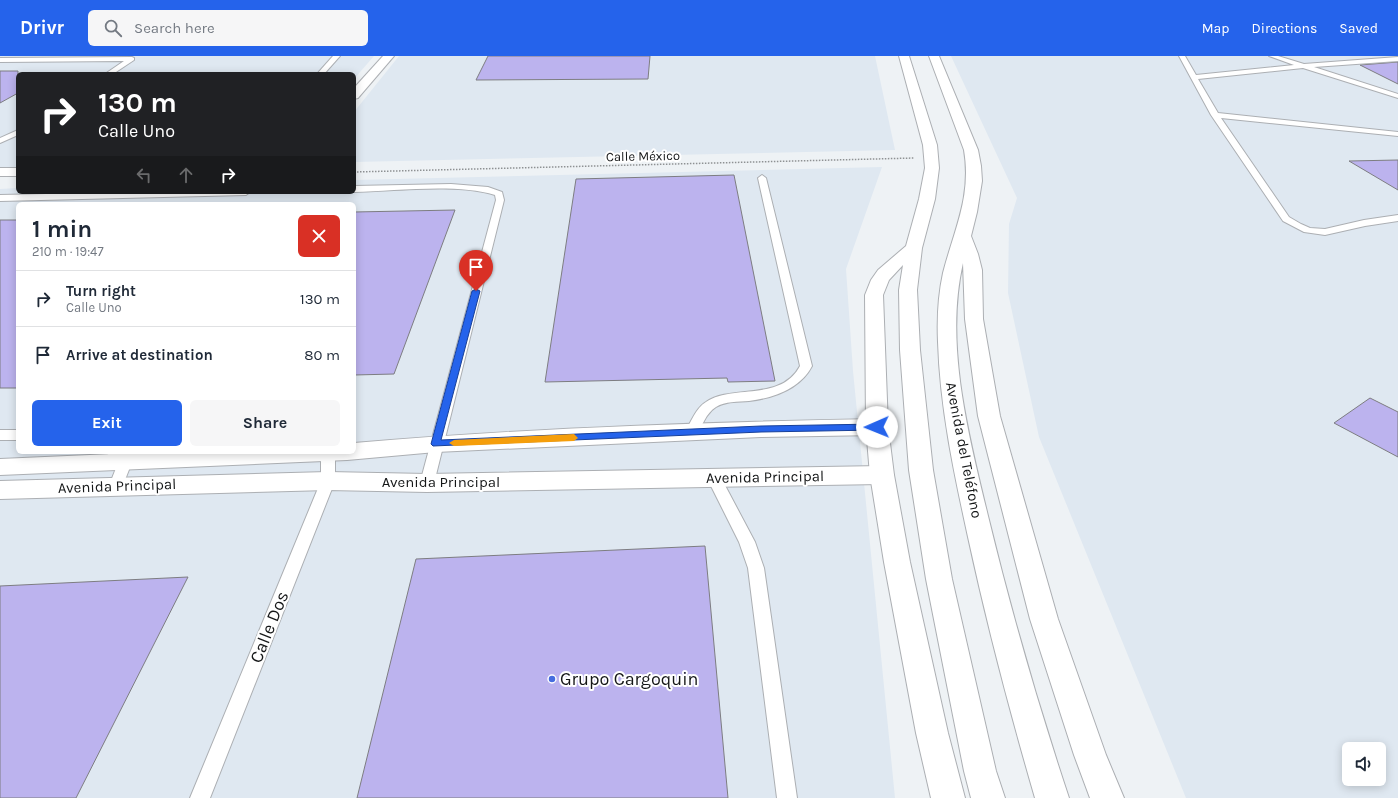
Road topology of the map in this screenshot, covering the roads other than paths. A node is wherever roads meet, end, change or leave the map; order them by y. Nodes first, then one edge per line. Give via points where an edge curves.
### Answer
1 (337, 56) edge
2 (389, 56) edge
3 (904, 56) edge
4 (934, 56) edge
5 (1182, 56) edge
6 (1272, 56) edge
7 (134, 57) edge
8 (1398, 58) edge
9 (0, 60) edge
10 (1302, 66) junction
11 (111, 72) edge
12 (322, 72) edge
13 (1194, 77) junction
14 (356, 93) edge
15 (1398, 96) edge
16 (1215, 115) junction
17 (16, 133) edge
18 (1398, 134) edge
19 (0, 141) edge
20 (0, 172) edge
21 (16, 172) edge
22 (762, 178) dead end
23 (356, 189) edge
24 (164, 194) edge
25 (0, 198) edge
26 (1398, 218) edge
27 (962, 235) junction
28 (914, 248) junction
29 (877, 427) junction
30 (692, 432) junction
31 (0, 435) edge
32 (16, 435) edge
33 (436, 444) junction
34 (356, 451) edge
35 (280, 454) edge
36 (334, 454) edge
37 (118, 457) edge
38 (0, 467) edge
39 (882, 475) junction
40 (714, 478) junction
41 (328, 481) junction
42 (427, 483) junction
43 (116, 486) junction
44 (0, 490) edge
45 (200, 798) edge
46 (787, 798) edge
47 (948, 798) edge
48 (988, 798) edge
49 (1052, 798) edge
50 (1107, 798) edge

1 - 12 lane
2 - 14 main road
3 - 28 main road via 932,158 927,199
4 - 27 main road, Avenida del Teléfono via 976,165 974,197
5 - 13 lane
6 - 10 lane
7 - 9 lane
7 - 11 lane
8 - 10 lane
10 - 13 lane
10 - 15 lane
13 - 16 lane
16 - 18 lane
16 - 26 lane via 1286,219 1299,227 1331,233 1366,223
17 - 19 lane
20 - 21 main road
22 - 30 lane via 806,366 798,378 770,392 723,399 710,405
23 - 33 lane via 478,188 499,194 500,200
24 - 25 lane
27 - 49 main road, Avenida del Teléfono via 951,276 946,313 954,414 988,569 1030,728
27 - 50 main road via 973,270 977,344 989,416 1003,471 1044,619
28 - 29 main road via 883,274 874,295
28 - 48 main road via 908,310 921,470 939,579
29 - 30 main road
29 - 39 main road
30 - 33 main road
31 - 32 lane
33 - 34 main road
33 - 42 lane
35 - 37 main road, Avenida Principal
36 - 41 lane, Calle Dos
37 - 38 main road, Avenida Principal
37 - 43 lane
39 - 40 main road, Avenida Principal
39 - 47 main road via 930,725
40 - 42 main road, Avenida Principal
40 - 46 lane via 747,542 756,568
41 - 42 main road, Avenida Principal
41 - 43 main road, Avenida Principal
41 - 45 lane, Calle Dos
43 - 44 main road, Avenida Principal

